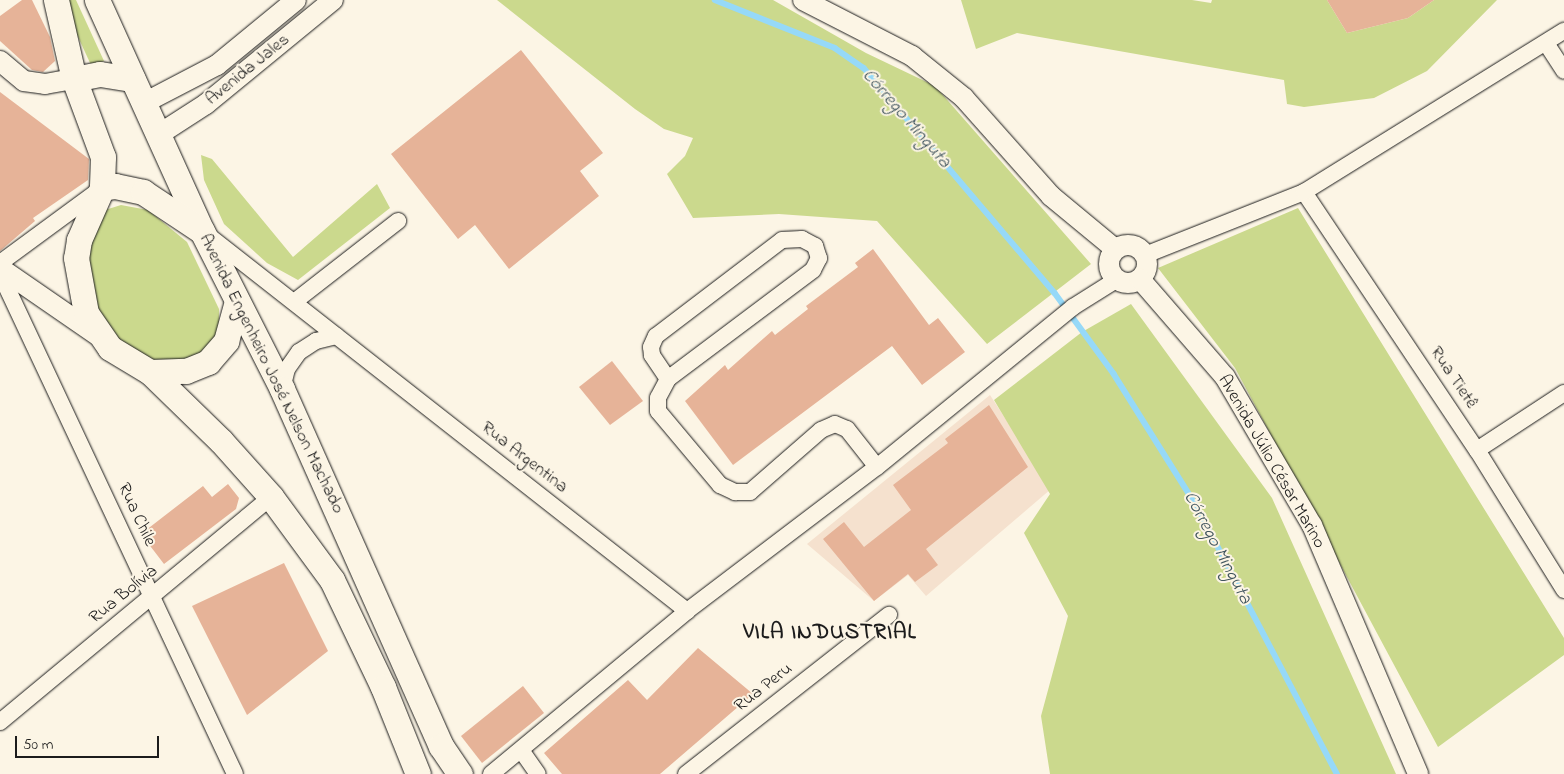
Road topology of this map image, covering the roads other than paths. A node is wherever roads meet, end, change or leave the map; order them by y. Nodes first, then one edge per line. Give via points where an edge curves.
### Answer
1 (56, 0) edge
2 (97, 0) edge
3 (296, 0) edge
4 (333, 0) edge
5 (803, 0) edge
6 (1564, 31) edge
7 (1546, 43) junction
8 (0, 61) edge
9 (1564, 70) edge
10 (74, 79) junction
11 (133, 80) junction
12 (144, 103) junction
13 (158, 135) junction
14 (102, 188) junction
15 (1304, 192) junction
16 (398, 221) dead end
17 (202, 231) junction
18 (1115, 249) junction
19 (1145, 255) junction
20 (0, 264) edge
21 (0, 268) edge
22 (0, 273) edge
23 (1140, 279) junction
24 (1116, 280) junction
25 (238, 300) junction
26 (294, 302) junction
27 (98, 335) junction
28 (336, 336) junction
29 (150, 372) junction
30 (668, 380) junction
31 (282, 389) junction
32 (1564, 393) edge
33 (1477, 450) junction
34 (877, 467) junction
35 (271, 497) junction
36 (1564, 590) edge
37 (153, 598) junction
38 (687, 611) junction
39 (889, 615) dead end
40 (0, 722) edge
41 (521, 750) junction
42 (235, 774) edge
43 (418, 774) edge
44 (460, 774) edge
45 (491, 774) edge
46 (538, 774) edge
47 (686, 774) edge
48 (1418, 774) edge

1 - 10 main road
2 - 11 main road, Avenida Engenheiro José Nelson Machado
3 - 12 street, Avenida Jales via 217,65
4 - 13 street, Avenida Jales via 206,104
5 - 18 street via 912,56 949,86 1051,196
6 - 7 street
7 - 9 street
7 - 15 street
8 - 10 street via 24,81 45,84
10 - 11 main road via 100,74
10 - 14 main road via 104,157
11 - 12 main road, Avenida Engenheiro José Nelson Machado
12 - 13 main road, Avenida Engenheiro José Nelson Machado
13 - 17 main road, Avenida Engenheiro José Nelson Machado
14 - 17 main road via 115,186 143,192 176,210
14 - 20 street
14 - 27 main road via 79,240 76,258 79,291
15 - 19 street
15 - 33 street, Rua Tietê
16 - 26 street
17 - 25 main road, Avenida Engenheiro José Nelson Machado
17 - 26 street, Rua Argentina
18 - 19 street via 1132,245
18 - 24 street via 1108,265
19 - 23 street via 1147,264
21 - 27 street
22 - 37 street, Rua Chile
23 - 24 street via 1124,284
23 - 48 street, Avenida Júlio César Marino via 1225,377 1312,525
24 - 34 street via 1067,312
25 - 29 main road via 226,341 208,362 186,371
25 - 31 main road, Avenida Engenheiro José Nelson Machado
26 - 28 street, Rua Argentina
27 - 29 main road via 122,356
28 - 31 street via 316,341 299,352 287,369
28 - 38 street, Rua Argentina
29 - 35 main road
30 - 30 street via 813,270 819,258 816,246 802,239 782,240 656,336 650,347 652,356
30 - 34 street via 658,398 658,411 720,485 735,492 750,492 821,430 835,424 847,429
31 - 44 main road, Avenida Engenheiro José Nelson Machado via 441,746
32 - 33 street
33 - 36 street, Rua Tietê
34 - 38 street
35 - 37 street, Rua Bolívia
35 - 43 main road via 332,580 383,687
37 - 40 street, Rua Bolívia
37 - 42 street, Rua Chile
38 - 41 street
39 - 47 street, Rua Peru
41 - 45 street
41 - 46 street

